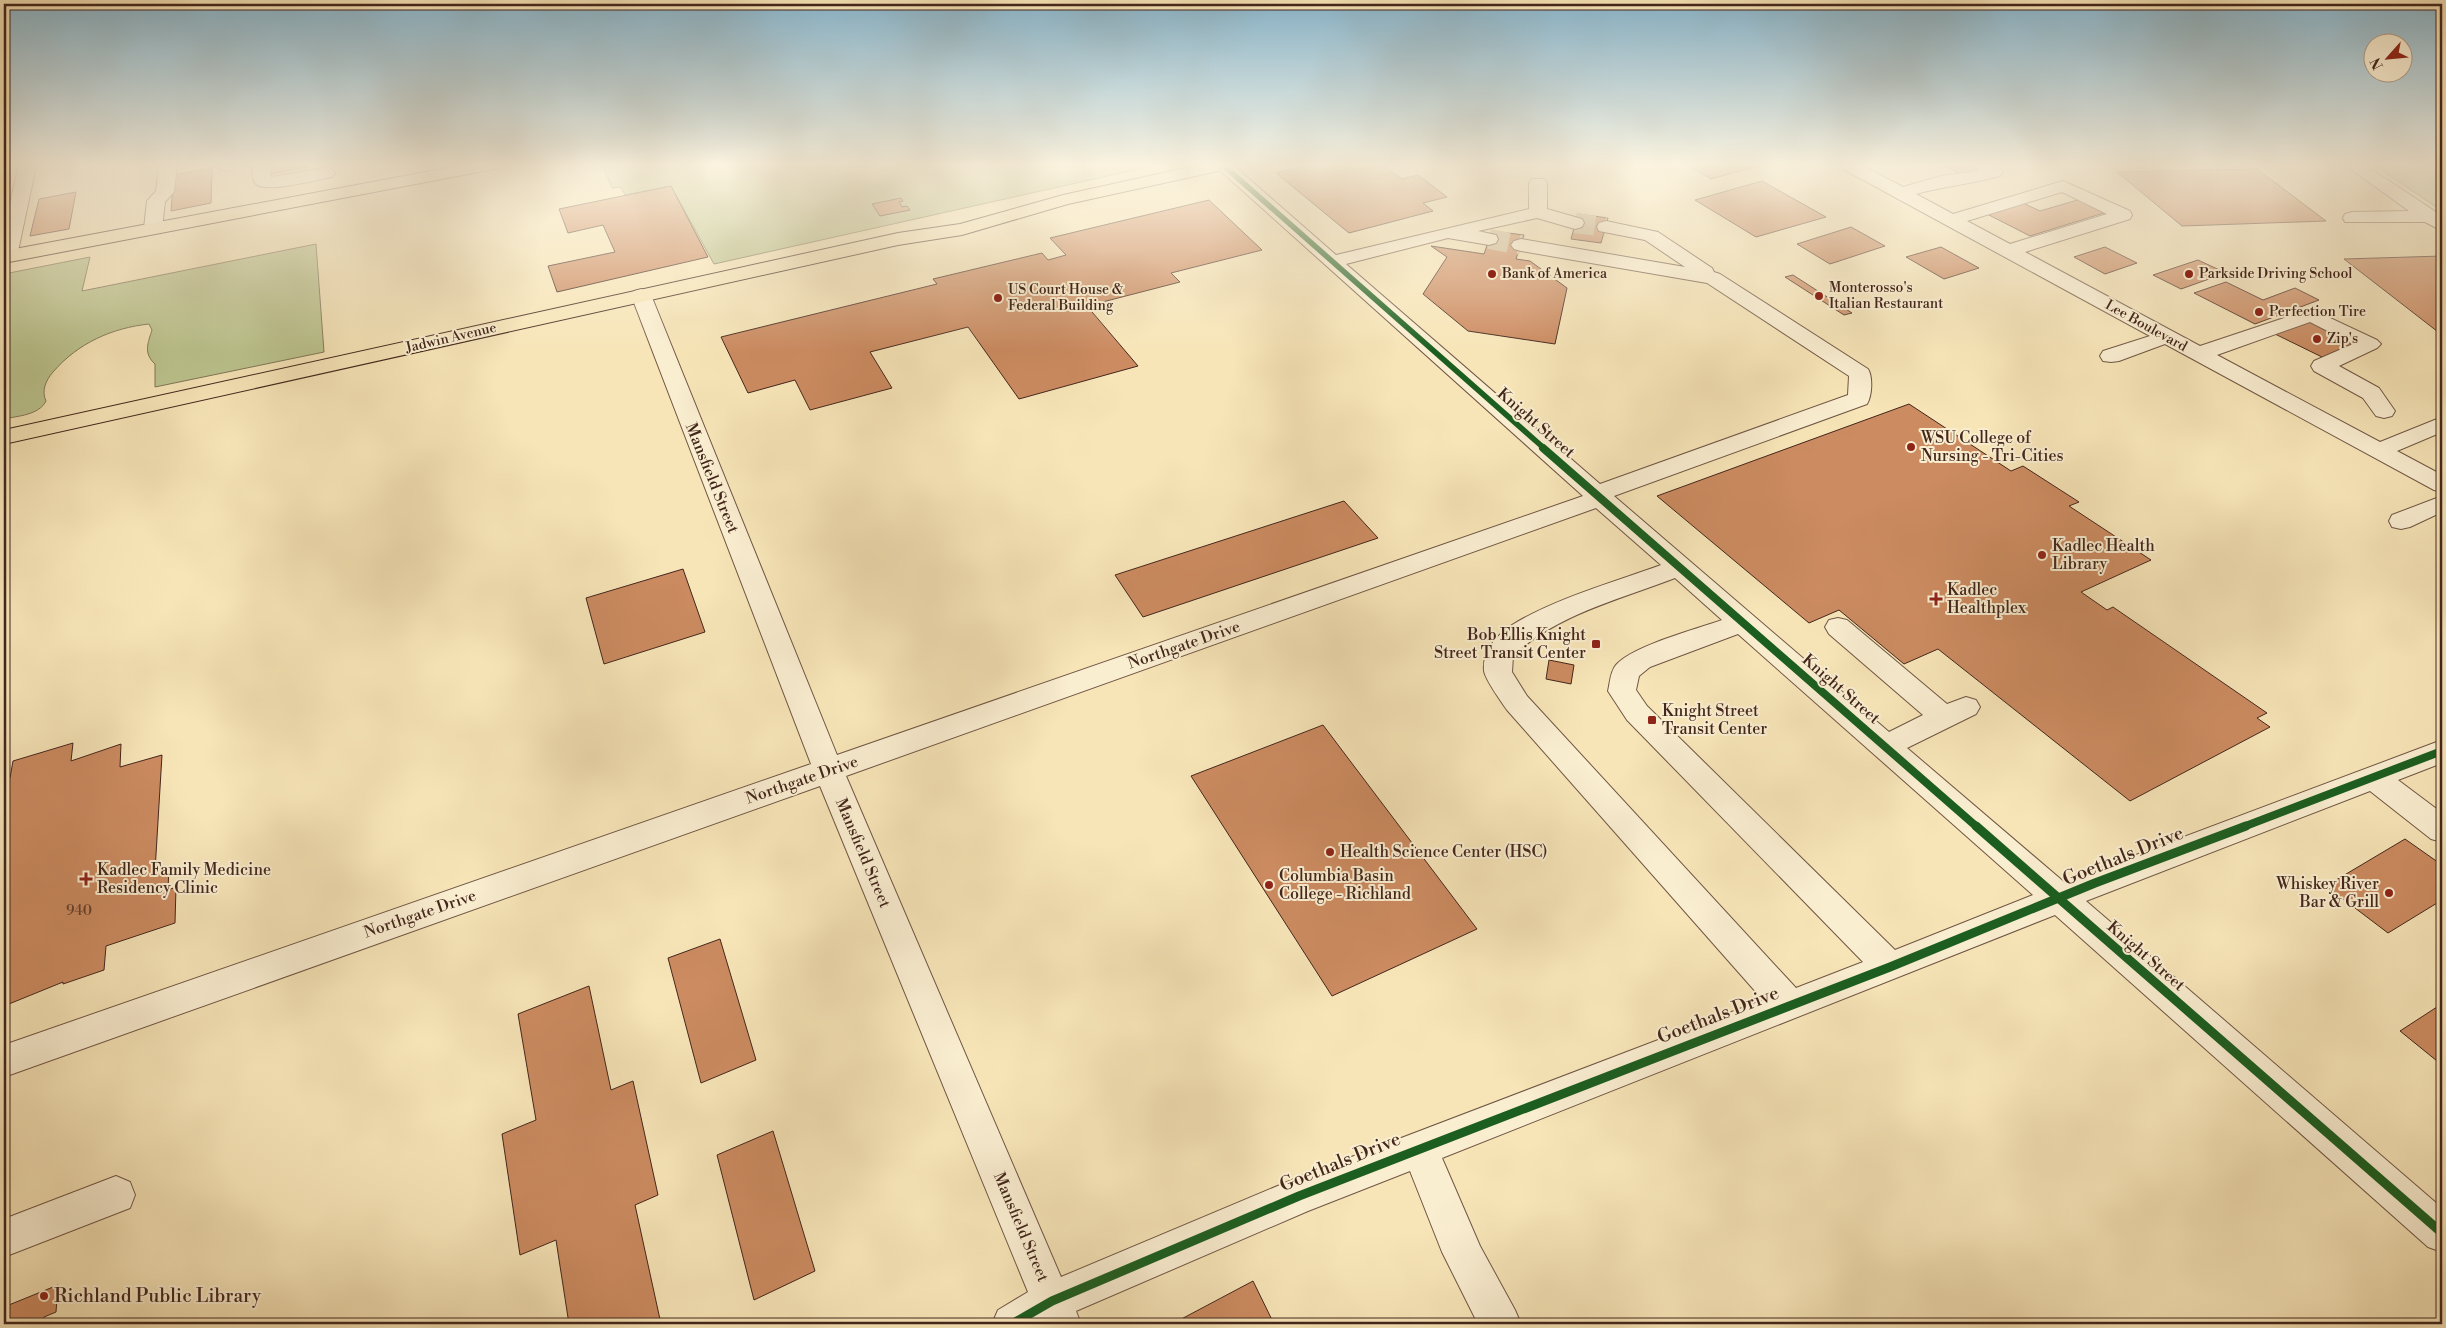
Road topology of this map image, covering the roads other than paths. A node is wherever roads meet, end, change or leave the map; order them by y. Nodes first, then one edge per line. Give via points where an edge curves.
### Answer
1 (12, 227) edge
2 (158, 227) edge
3 (972, 227) edge
4 (1293, 227) edge
5 (1471, 227) tunnel mouth
6 (1606, 227) tunnel mouth
7 (1963, 227) edge
8 (2085, 227) edge
9 (153, 228) joint
10 (1448, 232) junction
11 (1489, 240) tunnel mouth
12 (1521, 245) tunnel mouth
13 (2008, 251) junction
14 (5, 256) edge
15 (1332, 262) junction
16 (1713, 278) junction
17 (641, 295) junction
18 (2166, 337) junction
19 (2198, 354) junction
20 (2111, 356) dead end
21 (2384, 411) dead end
22 (2442, 424) edge
23 (4, 438) edge
24 (2379, 451) junction
25 (2442, 486) edge
26 (1598, 496) junction
27 (2442, 503) edge
28 (2401, 521) dead end
29 (1680, 567) junction
30 (1743, 622) junction
31 (1838, 626) dead end
32 (1886, 746) junction
33 (2442, 751) edge
34 (828, 770) junction
35 (2373, 777) junction
36 (2442, 830) edge
37 (2059, 899) junction
38 (1890, 966) junction
39 (1789, 1005) junction
40 (4, 1061) edge
41 (1420, 1148) junction
42 (116, 1195) dead end
43 (2442, 1233) edge
44 (4, 1238) edge
45 (1057, 1312) edge
46 (1012, 1324) edge
47 (1501, 1324) edge

1 - 14 street
2 - 9 main road
3 - 17 main road, Jadwin Avenue via 927,237 898,238
4 - 15 street, Knight Street
5 - 10 street
6 - 16 street via 1651,236
7 - 13 street, Lee Boulevard
8 - 13 street
9 - 14 main road
10 - 11 street
10 - 15 street
12 - 16 street
13 - 18 street, Lee Boulevard
15 - 26 street, Knight Street
16 - 26 street, Northgate Drive via 1860,374 1859,399
17 - 23 main road, Jadwin Avenue
17 - 34 street, Mansfield Street
18 - 19 street, Lee Boulevard
18 - 20 street
19 - 21 street via 2311,315 2370,344 2322,366 2371,393
19 - 24 street, Lee Boulevard
22 - 24 street
24 - 25 street, Lee Boulevard
26 - 29 street, Knight Street
26 - 34 street, Northgate Drive
27 - 28 street
29 - 30 street, Knight Street
29 - 39 street via 1561,612 1521,632 1499,653 1498,672 1517,703
30 - 32 street, Knight Street
30 - 38 street via 1640,660 1626,672 1622,690 1637,713
31 - 32 street via 1955,712
32 - 37 street, Knight Street
33 - 35 street, Goethals Drive
34 - 40 street, Northgate Drive
34 - 45 street, Mansfield Street
35 - 36 street
35 - 37 street, Goethals Drive
37 - 38 street, Goethals Drive
37 - 43 street, Knight Street
38 - 39 street, Goethals Drive
39 - 41 street, Goethals Drive
41 - 45 street, Goethals Drive via 1281,1203
41 - 47 street via 1461,1252
42 - 44 street
45 - 46 street, Goethals Drive

